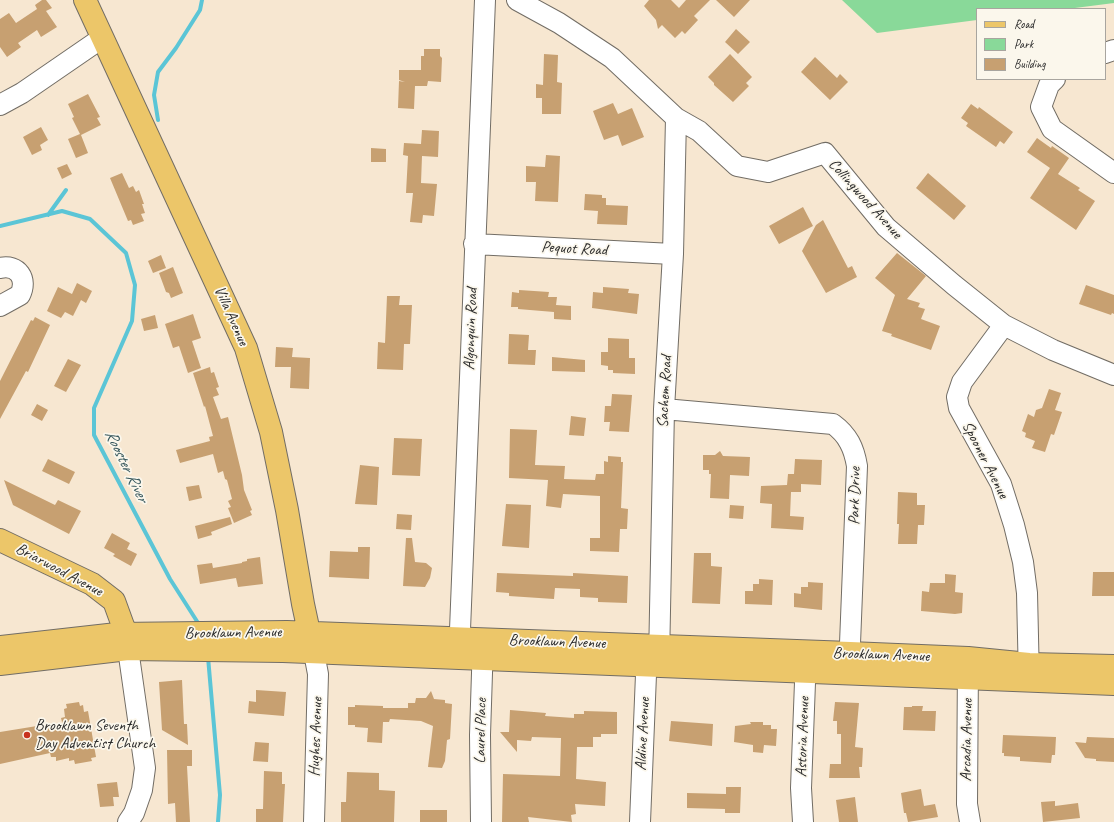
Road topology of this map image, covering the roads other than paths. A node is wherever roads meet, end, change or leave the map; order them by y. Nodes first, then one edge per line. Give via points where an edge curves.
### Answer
1 (85, 0) edge
2 (485, 0) edge
3 (517, 0) edge
4 (102, 38) junction
5 (1055, 80) edge
6 (0, 105) edge
7 (676, 118) junction
8 (1114, 173) edge
9 (474, 244) junction
10 (673, 254) junction
11 (0, 268) edge
12 (0, 306) edge
13 (1004, 325) junction
14 (1114, 375) edge
15 (664, 409) junction
16 (0, 540) edge
17 (127, 642) junction
18 (312, 643) junction
19 (0, 647) edge
20 (460, 649) junction
21 (483, 650) junction
22 (653, 656) junction
23 (806, 662) junction
24 (850, 663) junction
25 (0, 664) edge
26 (1114, 666) edge
27 (968, 668) junction
28 (1029, 672) junction
29 (1114, 684) edge
30 (128, 822) edge
31 (314, 822) edge
32 (481, 822) edge
33 (640, 822) edge
34 (803, 822) edge
35 (970, 822) edge

1 - 4 main road, Villa Avenue
2 - 9 street, Algonquin Road
3 - 7 street, Collingwood Avenue via 559,23 612,58
4 - 6 street via 22,93
4 - 18 main road, Villa Avenue via 246,348 272,439
5 - 8 street via 1049,85 1041,107 1052,129
7 - 10 street, Sachem Road
7 - 13 street, Collingwood Avenue via 700,131 736,166 768,172 825,153 886,227
9 - 10 street, Pequot Road
9 - 20 street, Algonquin Road
10 - 15 street, Sachem Road
11 - 12 street via 15,269 21,274 24,282 20,295
13 - 14 street, Collingwood Avenue via 1054,350
13 - 28 street, Spooner Avenue via 962,382 957,397 959,408 1001,484 1014,525 1027,593
15 - 22 street, Sachem Road
15 - 24 street, Park Drive via 833,424 843,432 851,444 857,466
16 - 17 main road, Briarwood Avenue via 92,584 114,601
17 - 18 main road, Brooklawn Avenue
17 - 19 main road, Brooklawn Avenue
17 - 25 main road, Brooklawn Avenue
17 - 30 street via 144,768 142,790
18 - 20 main road, Brooklawn Avenue
18 - 31 street, Hughes Avenue via 318,674
20 - 21 main road, Brooklawn Avenue
21 - 22 main road, Brooklawn Avenue
21 - 32 street, Laurel Place via 480,735
22 - 23 main road, Brooklawn Avenue
22 - 33 street, Aldine Avenue
23 - 24 main road, Brooklawn Avenue
23 - 34 street, Astoria Avenue via 801,788
24 - 27 main road, Brooklawn Avenue
26 - 28 main road, Brooklawn Avenue
27 - 28 main road, Brooklawn Avenue
27 - 35 street, Arcadia Avenue via 966,804
28 - 29 main road, Brooklawn Avenue

